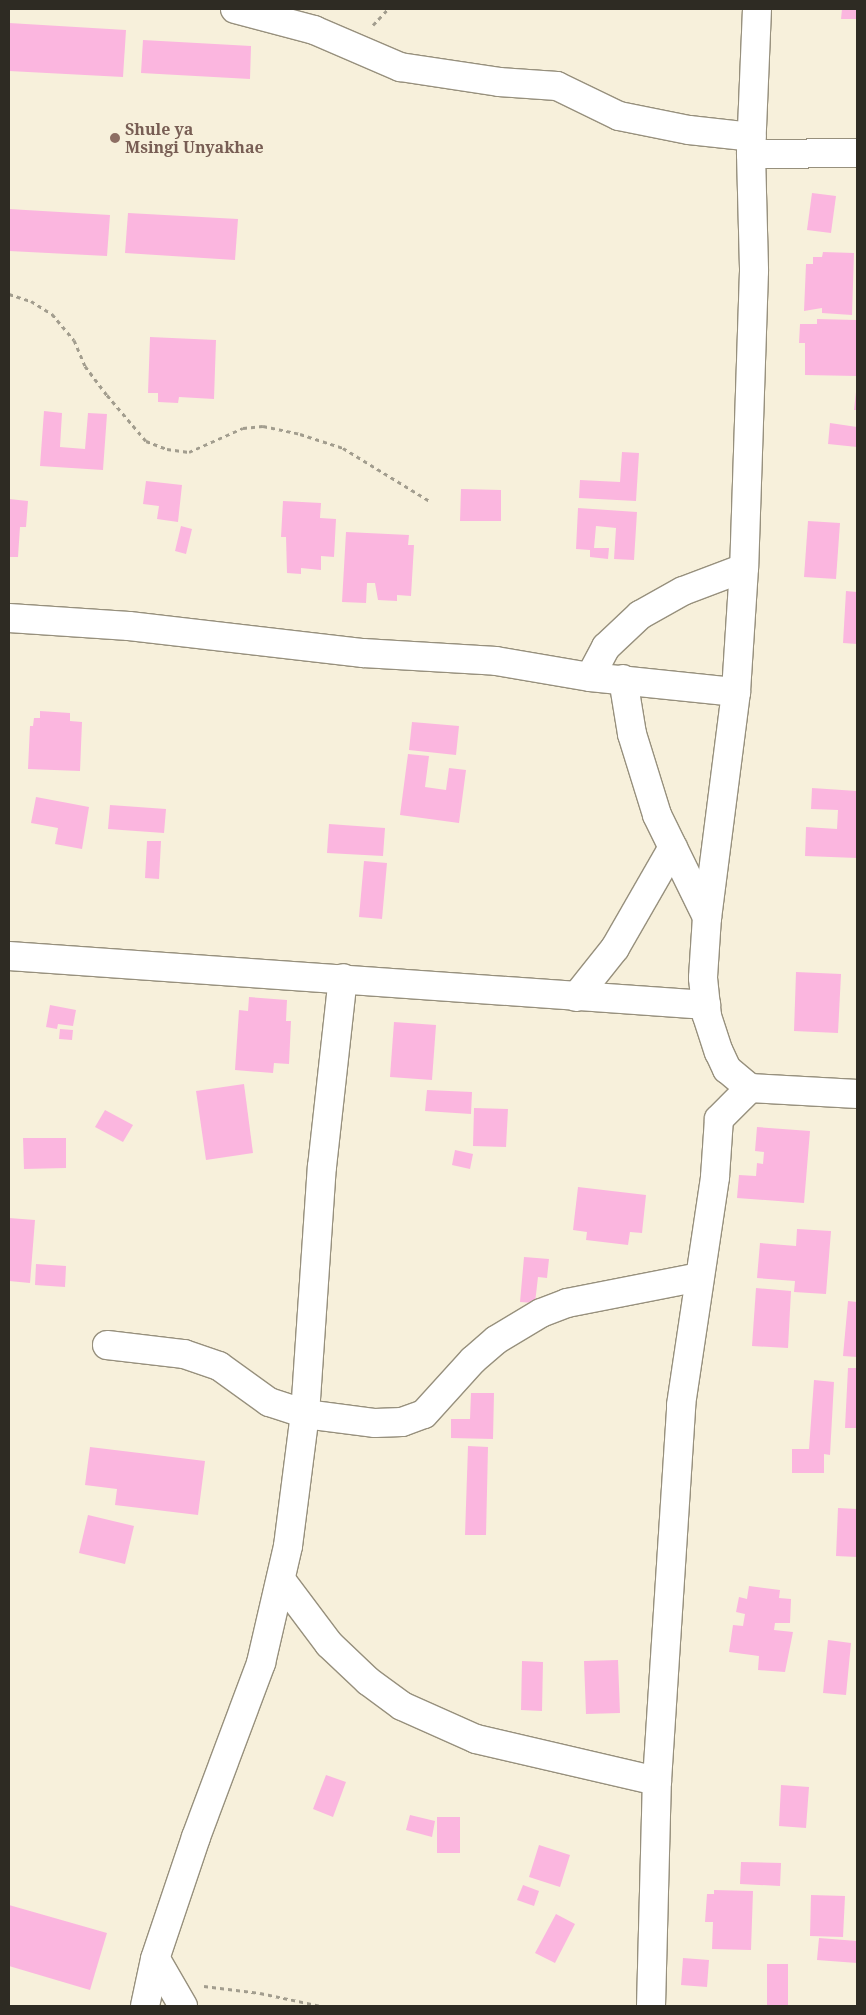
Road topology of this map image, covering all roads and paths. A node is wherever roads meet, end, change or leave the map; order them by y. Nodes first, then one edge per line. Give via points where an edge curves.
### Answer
1 (235, 9) edge
2 (757, 9) edge
3 (752, 146) junction
4 (857, 154) edge
5 (9, 294) edge
6 (430, 502) dead end
7 (744, 568) junction
8 (9, 618) edge
9 (590, 677) junction
10 (623, 679) junction
11 (736, 692) junction
12 (673, 847) junction
13 (707, 918) junction
14 (9, 956) edge
15 (343, 978) junction
16 (576, 997) junction
17 (706, 1005) junction
18 (750, 1088) junction
19 (857, 1094) edge
20 (699, 1277) junction
21 (107, 1345) dead end
22 (305, 1414) junction
23 (281, 1580) junction
24 (657, 1781) junction
25 (157, 1961) junction
26 (177, 1995) edge
27 (145, 2006) edge
28 (321, 2006) edge
29 (651, 2006) edge

1 - 3 street via 314,30 400,67 499,82 557,86 619,116
2 - 3 street
3 - 4 street
3 - 7 street via 754,270
5 - 6 path via 31,301 52,314 74,340 85,366 146,441 189,452 243,428 263,426 343,448
7 - 9 street via 683,591 640,614 606,647
7 - 11 street
8 - 9 street via 129,626 364,653 496,661
9 - 10 street
10 - 11 street
10 - 12 street via 632,734 657,814
11 - 13 street
12 - 13 street
12 - 16 street via 615,948
13 - 17 street via 703,978
14 - 15 street
15 - 16 street
15 - 22 street via 322,1167
16 - 17 street
17 - 18 street via 707,1016 728,1069
18 - 19 street
18 - 20 street via 720,1119
20 - 22 street via 567,1302 541,1313 496,1340 473,1360 424,1414 402,1422 375,1423
20 - 24 street via 681,1406
21 - 22 street via 184,1354 220,1366 269,1402
22 - 23 street
23 - 24 street via 329,1644 368,1681 402,1706 476,1739
23 - 25 street via 261,1663 196,1837
24 - 29 street
25 - 26 street
25 - 27 street
26 - 28 path via 230,1988

